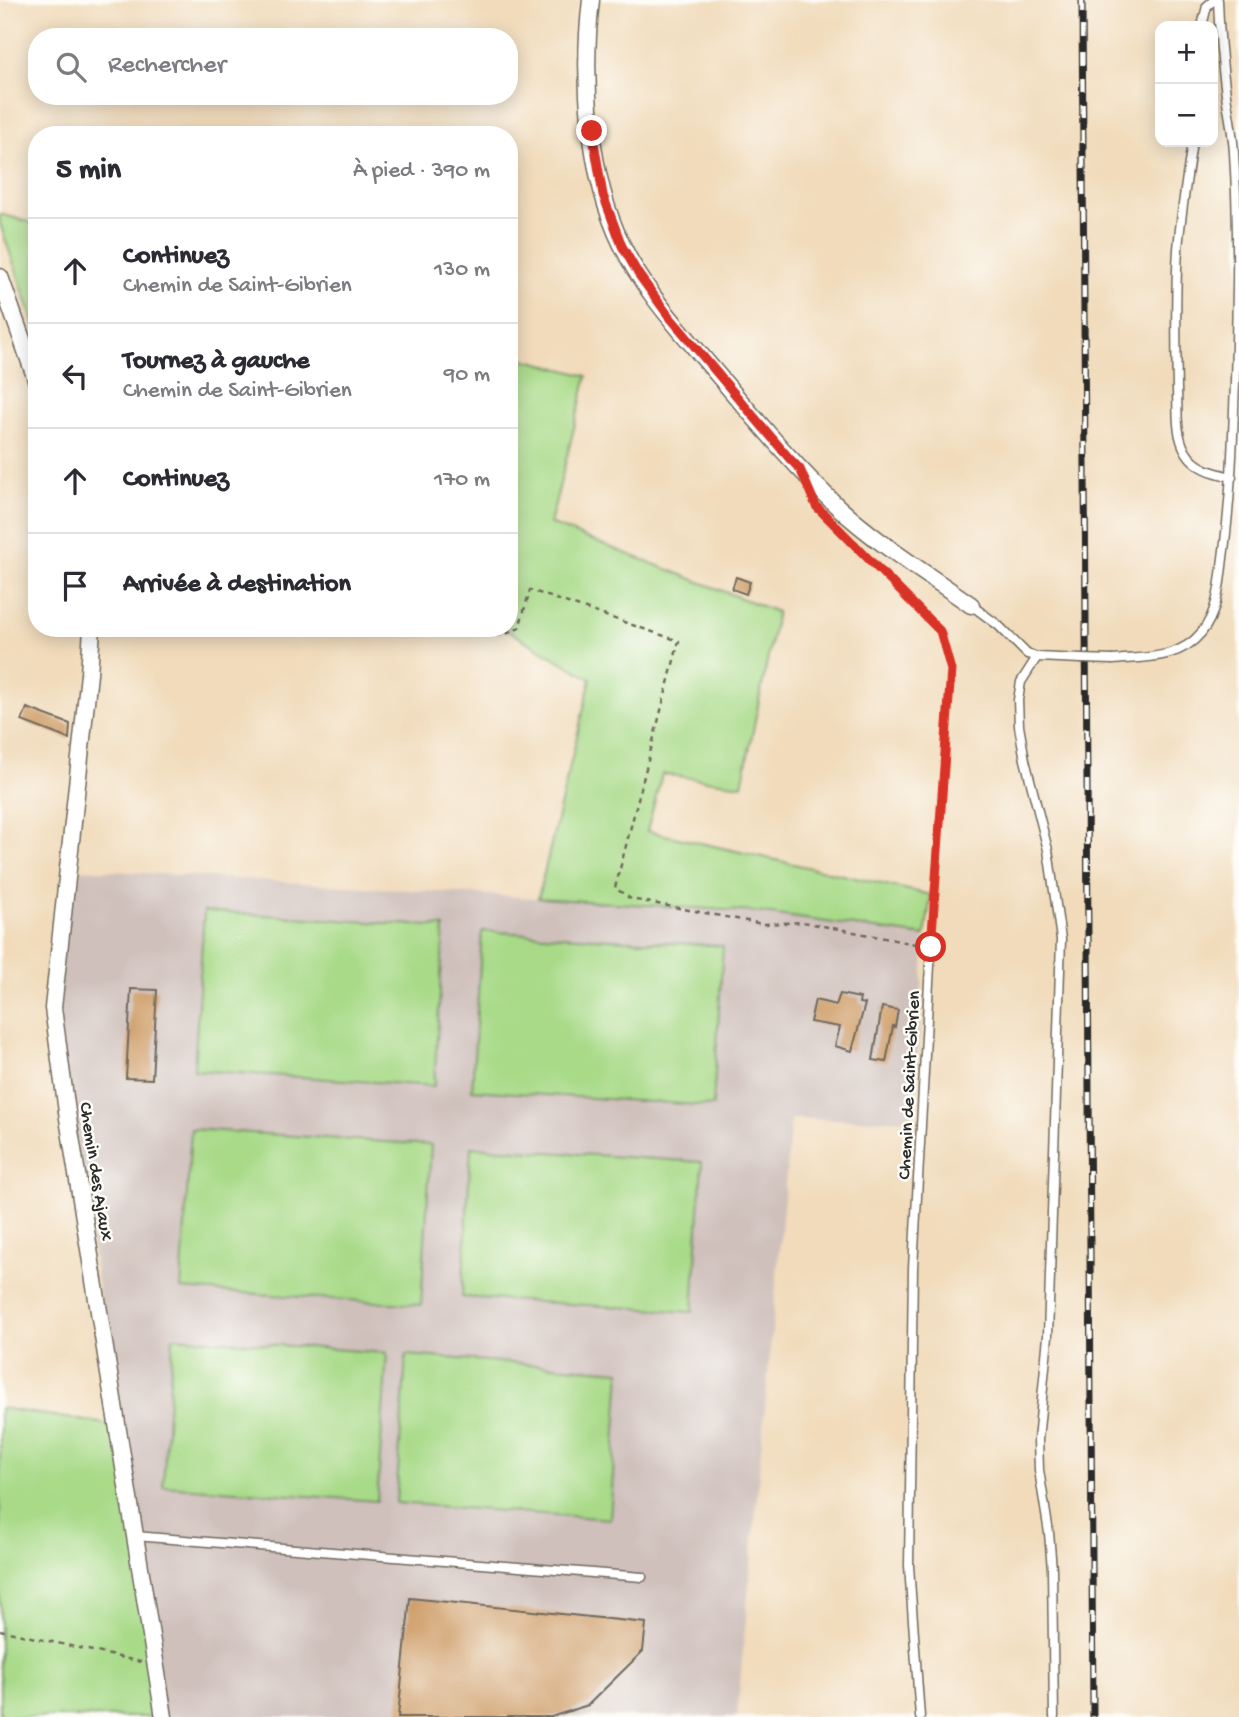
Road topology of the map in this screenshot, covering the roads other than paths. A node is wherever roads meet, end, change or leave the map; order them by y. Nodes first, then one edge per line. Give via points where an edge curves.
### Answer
1 (591, 0) edge
2 (1216, 0) edge
3 (1203, 21) edge
4 (1191, 147) edge
5 (0, 277) edge
6 (28, 356) edge
7 (1232, 477) junction
8 (971, 605) joint
9 (91, 637) edge
10 (1037, 657) junction
11 (931, 947) road end
12 (135, 1536) junction
13 (642, 1577) dead end
14 (164, 1717) edge
15 (920, 1717) edge
16 (1054, 1717) edge

1 - 8 street via 587,66 598,170 612,221 639,275 789,458 873,535
2 - 3 lane via 1207,6
2 - 7 lane via 1237,198
4 - 7 lane via 1178,247 1179,427 1187,455 1211,472
5 - 6 street
7 - 10 lane, bridge via 1217,597 1204,631 1195,641 1165,656 1113,660
8 - 10 lane via 1027,654
9 - 12 street, Chemin des Ajaux via 53,1008
10 - 16 lane via 1021,682 1018,700 1025,760 1048,850 1061,940 1048,1336 1038,1440 1052,1569
11 - 15 lane, Chemin de Saint-Gibrien via 913,1268 909,1566
12 - 13 lane
12 - 14 street, Chemin des Ajaux

